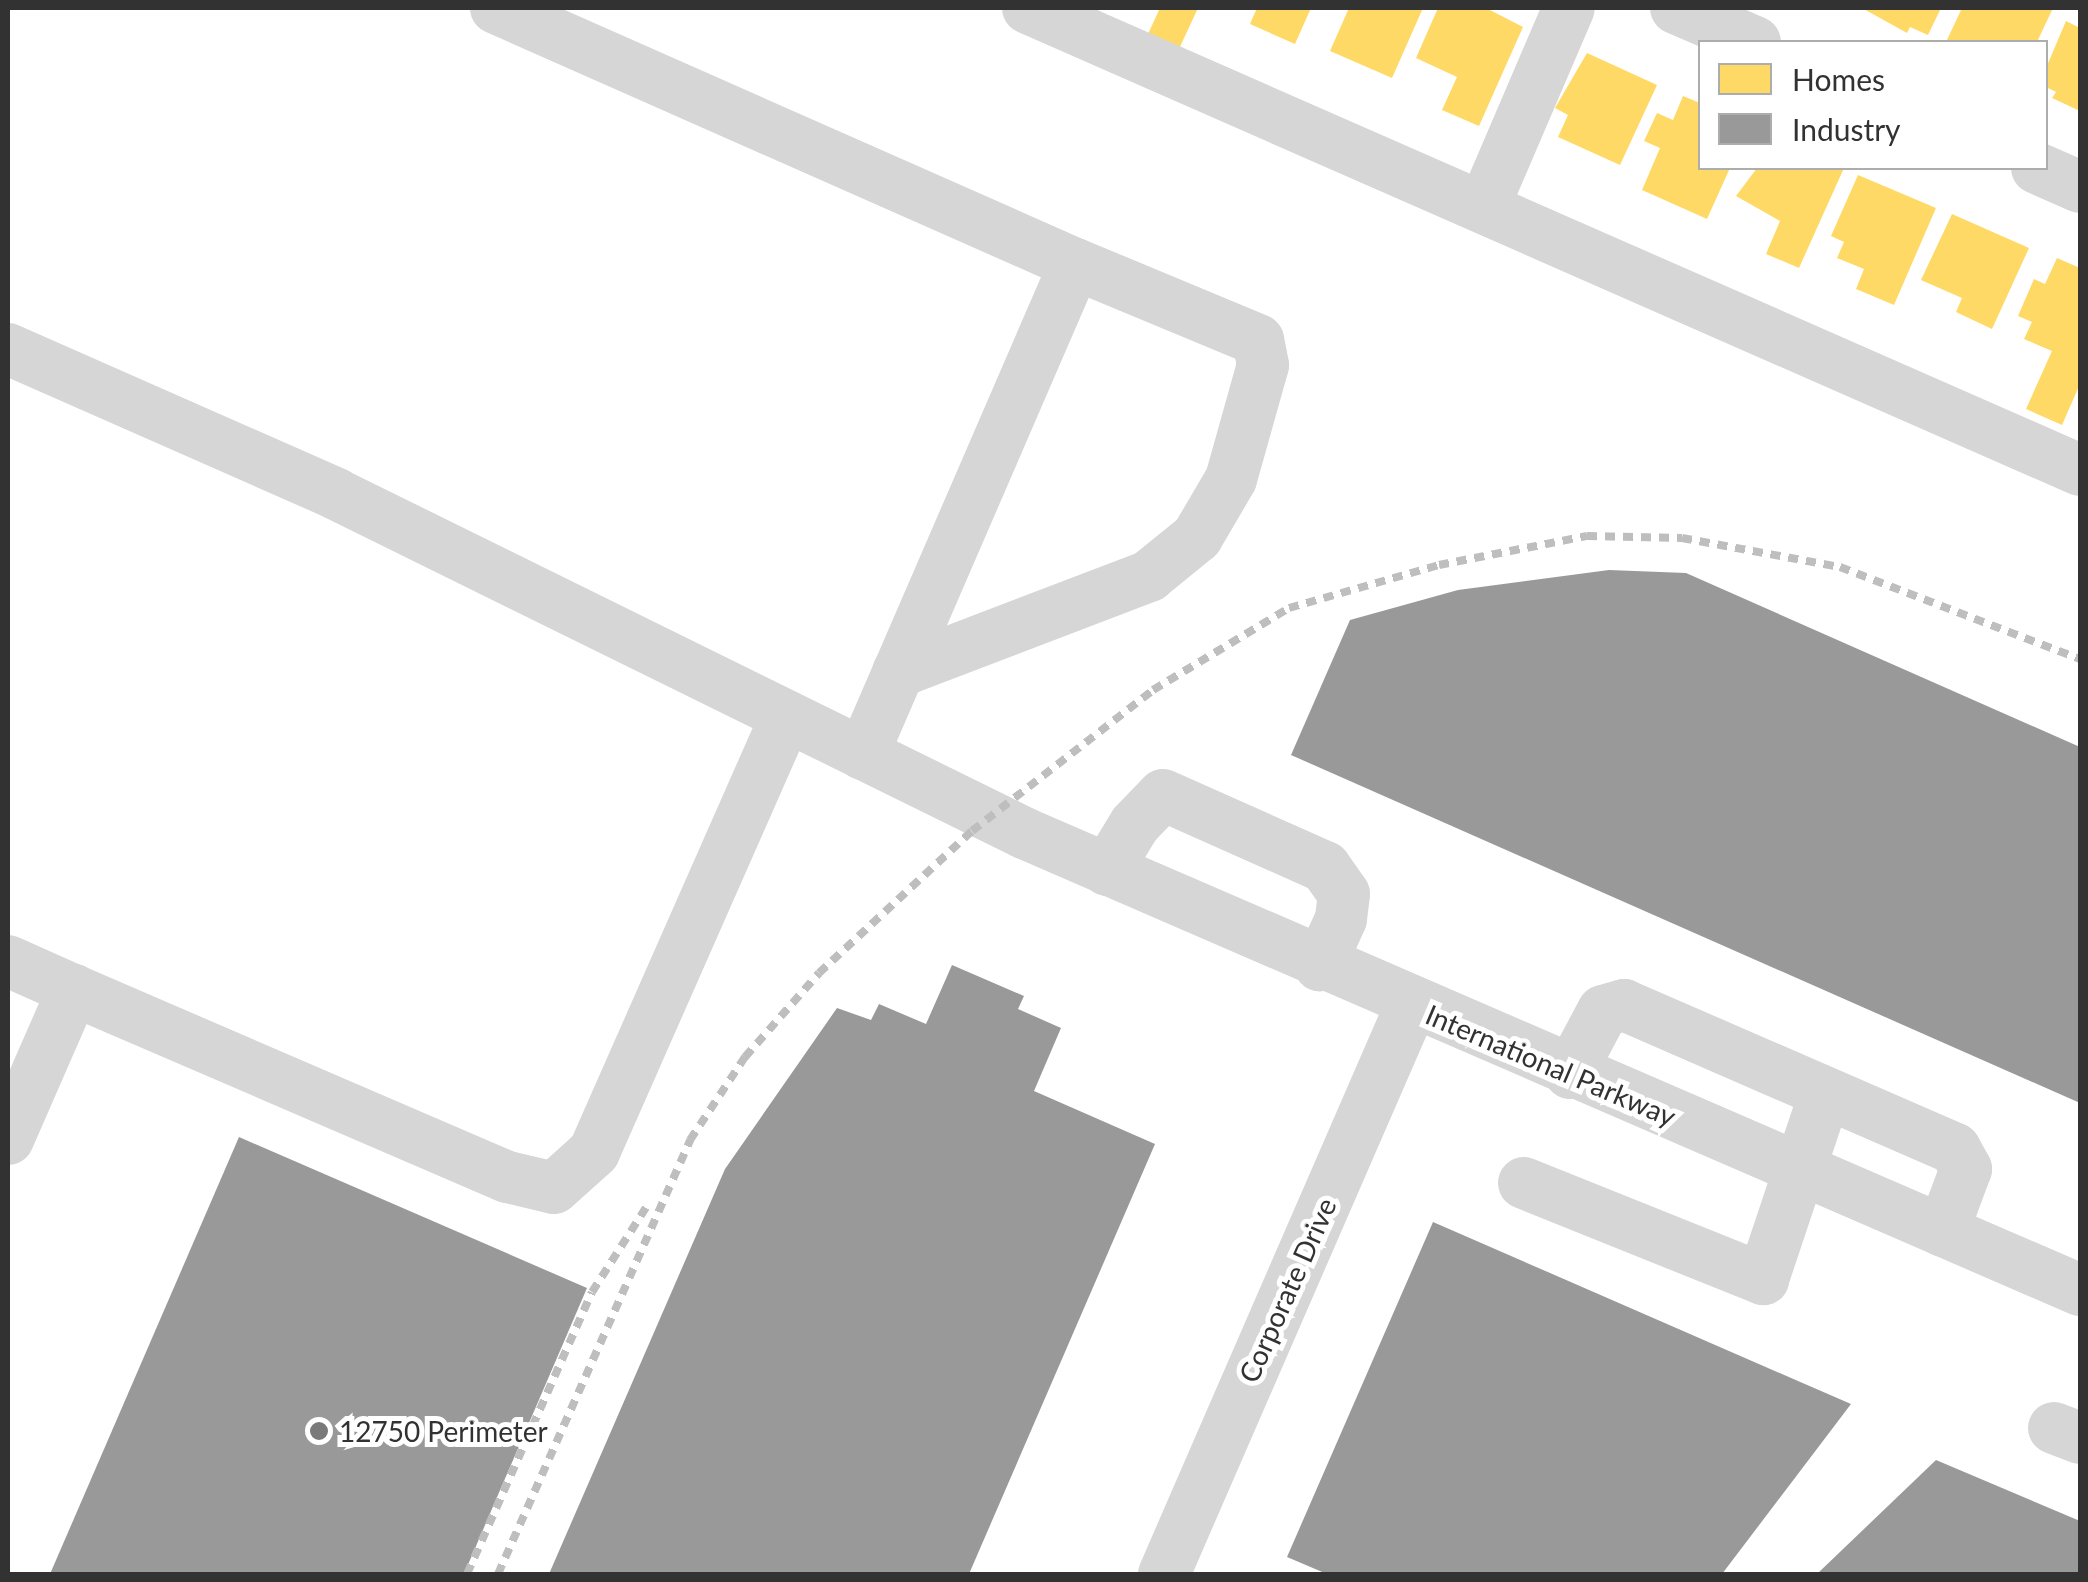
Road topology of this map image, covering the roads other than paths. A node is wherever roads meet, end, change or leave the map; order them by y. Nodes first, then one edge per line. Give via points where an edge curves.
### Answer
1 (496, 8) edge
2 (1028, 8) edge
3 (1569, 8) edge
4 (1676, 8) edge
5 (1750, 40) edge
6 (2043, 170) edge
7 (2080, 186) edge
8 (1484, 206) junction
9 (1075, 264) junction
10 (8, 349) edge
11 (2080, 470) edge
12 (898, 672) junction
13 (786, 716) junction
14 (863, 754) junction
15 (1107, 870) junction
16 (8, 961) edge
17 (1320, 965) junction
18 (73, 990) junction
19 (1411, 1006) junction
20 (1570, 1073) junction
21 (1825, 1094) junction
22 (8, 1140) edge
23 (1796, 1168) junction
24 (1524, 1183) dead end
25 (1942, 1231) junction
26 (2080, 1290) edge
27 (1164, 1574) edge

1 - 9 street
2 - 8 street
3 - 8 street
4 - 5 street
6 - 7 street
8 - 11 street
9 - 12 street
9 - 12 street via 1258,340 1263,365 1231,479 1196,537 1149,576
10 - 13 street, International Parkway via 336,494
12 - 14 street
13 - 14 street, International Parkway
13 - 18 street via 594,1152 554,1188 508,1177
14 - 15 street, International Parkway
15 - 17 street, International Parkway
15 - 17 street via 1135,824 1164,795 1325,867 1344,894 1341,919
16 - 18 street
17 - 19 street, International Parkway
18 - 22 street
19 - 20 street, International Parkway
19 - 27 street, Corporate Drive
20 - 21 street via 1603,1011 1624,1005
20 - 23 street, International Parkway
21 - 23 street
21 - 25 street via 1956,1149 1966,1170
23 - 24 street via 1763,1279
23 - 25 street, International Parkway
25 - 26 street, International Parkway

